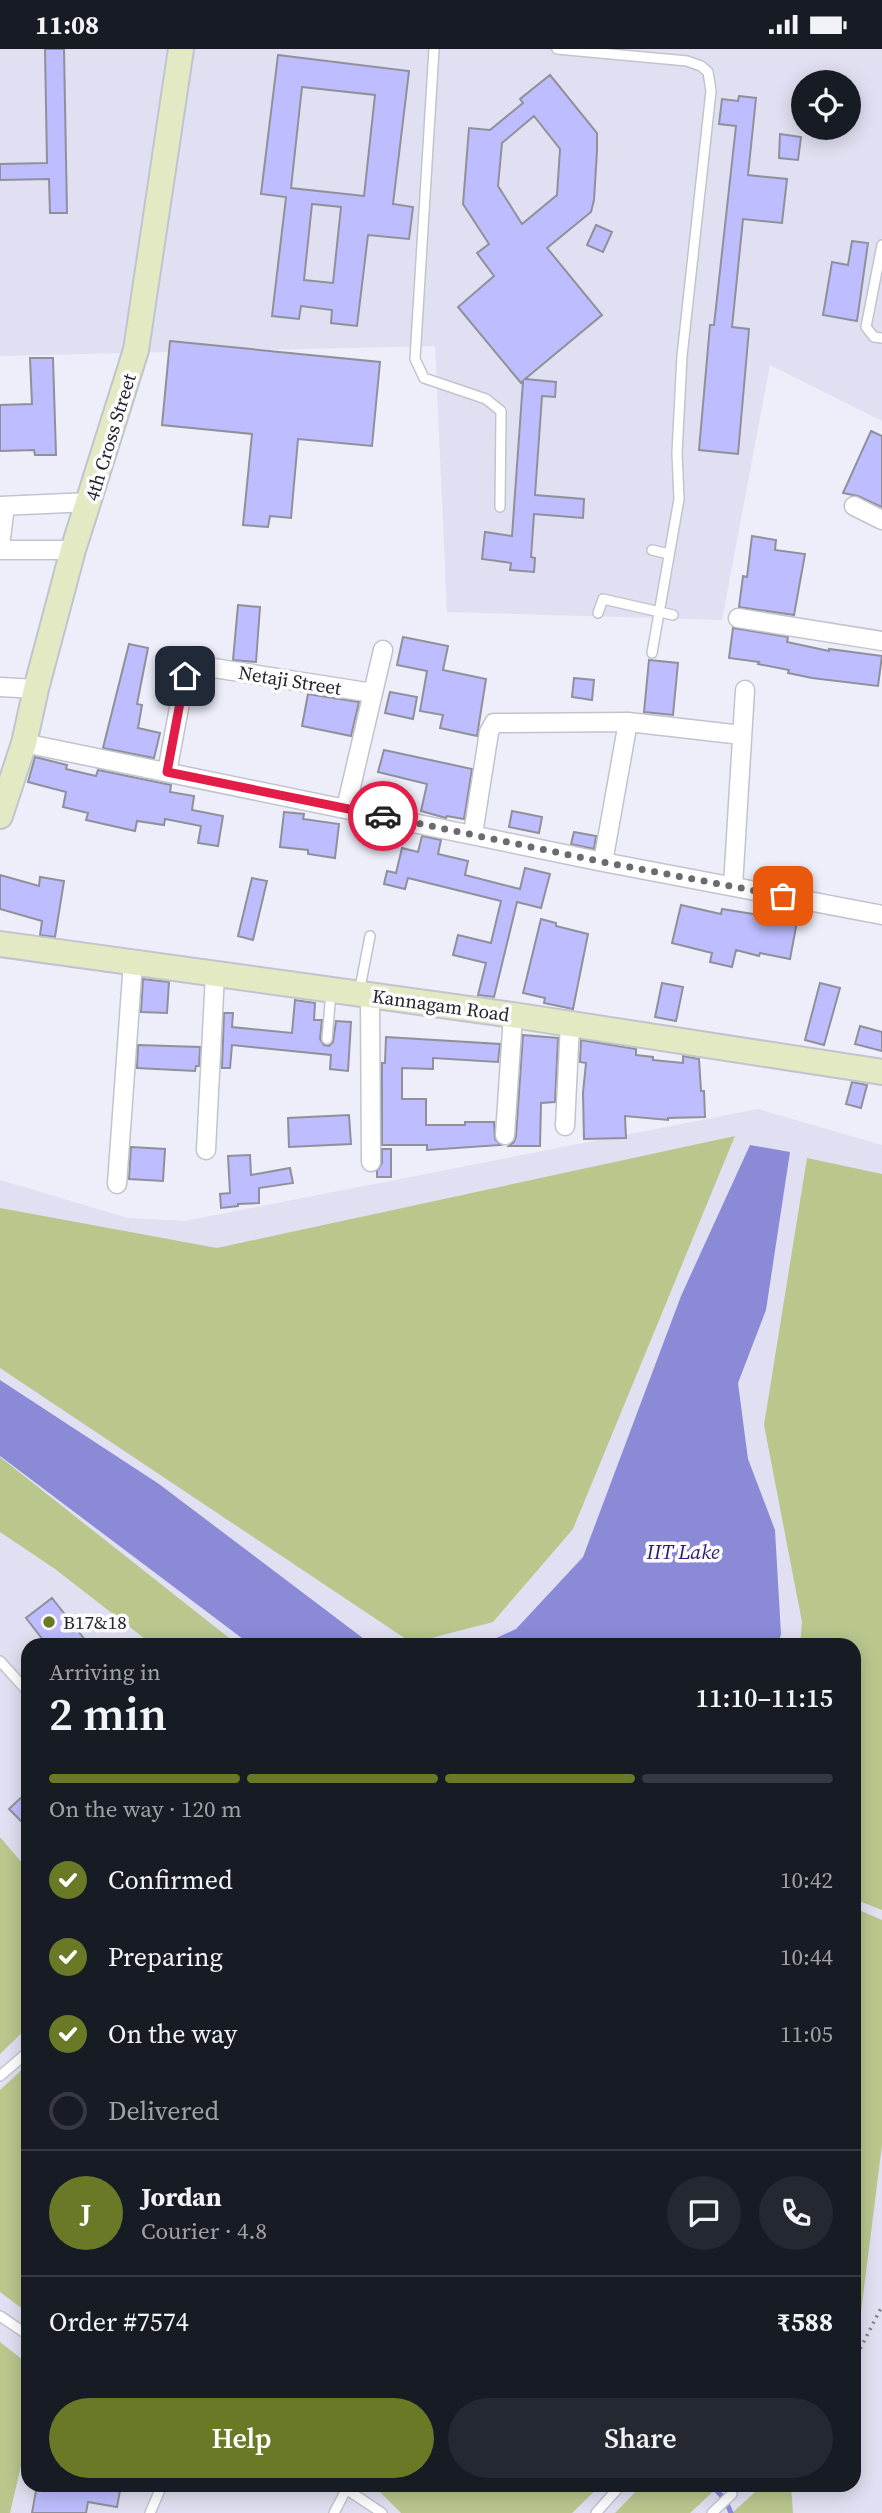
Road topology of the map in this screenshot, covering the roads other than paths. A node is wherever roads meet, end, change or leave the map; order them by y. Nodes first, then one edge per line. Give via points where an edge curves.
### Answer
1 (181, 49) edge
2 (434, 49) edge
3 (557, 49) edge
4 (882, 245) edge
5 (882, 338) edge
6 (90, 502) junction
7 (3, 506) edge
8 (854, 506) dead end
9 (500, 507) dead end
10 (882, 520) edge
11 (0, 548) edge
12 (73, 550) junction
13 (652, 550) dead end
14 (669, 554) junction
15 (659, 612) junction
16 (597, 613) dead end
17 (673, 615) dead end
18 (738, 618) dead end
19 (882, 641) edge
20 (383, 649) dead end
21 (652, 653) dead end
22 (0, 687) edge
23 (36, 689) junction
24 (744, 689) dead end
25 (373, 693) junction
26 (628, 722) junction
27 (742, 735) junction
28 (24, 743) junction
29 (167, 772) junction
30 (346, 808) junction
31 (0, 816) edge
32 (473, 834) junction
33 (603, 862) junction
34 (733, 886) junction
35 (882, 915) edge
36 (370, 936) dead end
37 (0, 944) edge
38 (133, 962) junction
39 (215, 974) junction
40 (331, 991) junction
41 (364, 995) junction
42 (513, 1015) junction
43 (570, 1024) junction
44 (327, 1039) dead end
45 (882, 1072) edge
46 (565, 1126) dead end
47 (505, 1135) dead end
48 (206, 1150) dead end
49 (371, 1162) dead end
50 (117, 1184) dead end
51 (0, 1661) edge
52 (21, 1684) edge
53 (21, 2058) edge
54 (0, 2076) edge
55 (0, 2316) edge
56 (21, 2330) edge
57 (159, 2492) edge
58 (342, 2492) edge
59 (352, 2492) edge
60 (615, 2492) edge
61 (732, 2494) dead end
62 (716, 2510) edge
63 (150, 2513) edge
64 (334, 2513) edge
65 (382, 2513) edge
66 (596, 2513) edge

1 - 6 street, 4th Cross Street via 136,350
2 - 9 lane via 415,359 424,378 486,399 501,411
3 - 14 lane via 687,61 708,72 711,91 682,356 679,499
4 - 5 lane via 866,327 874,337
6 - 7 street
6 - 12 street, 4th Cross Street
7 - 11 street
8 - 10 street
11 - 12 street
12 - 23 street, 4th Cross Street
13 - 14 lane
14 - 15 lane
15 - 16 lane via 603,599
15 - 17 lane
15 - 21 lane
18 - 19 street
20 - 25 street
22 - 23 street
23 - 28 street, 4th Cross Street
24 - 27 street
25 - 29 street, Netaji Street via 189,666
25 - 30 street
26 - 27 street
26 - 32 street via 494,723
26 - 33 street
27 - 34 street
28 - 29 street
28 - 31 street, 4th Cross Street
29 - 30 street
30 - 32 street
32 - 33 street
33 - 34 street
34 - 35 street
36 - 41 lane
37 - 38 street, Kannagam Road
38 - 39 street, Kannagam Road
38 - 50 street
39 - 40 street, Kannagam Road
39 - 48 street
40 - 41 street, Kannagam Road
40 - 44 lane
41 - 42 street, Kannagam Road
41 - 49 street
42 - 43 street, Kannagam Road
42 - 47 street
43 - 45 street, Kannagam Road
43 - 46 street
51 - 52 lane
53 - 54 lane
55 - 56 lane
57 - 63 lane
58 - 64 lane
59 - 65 lane
60 - 66 lane
61 - 62 lane

